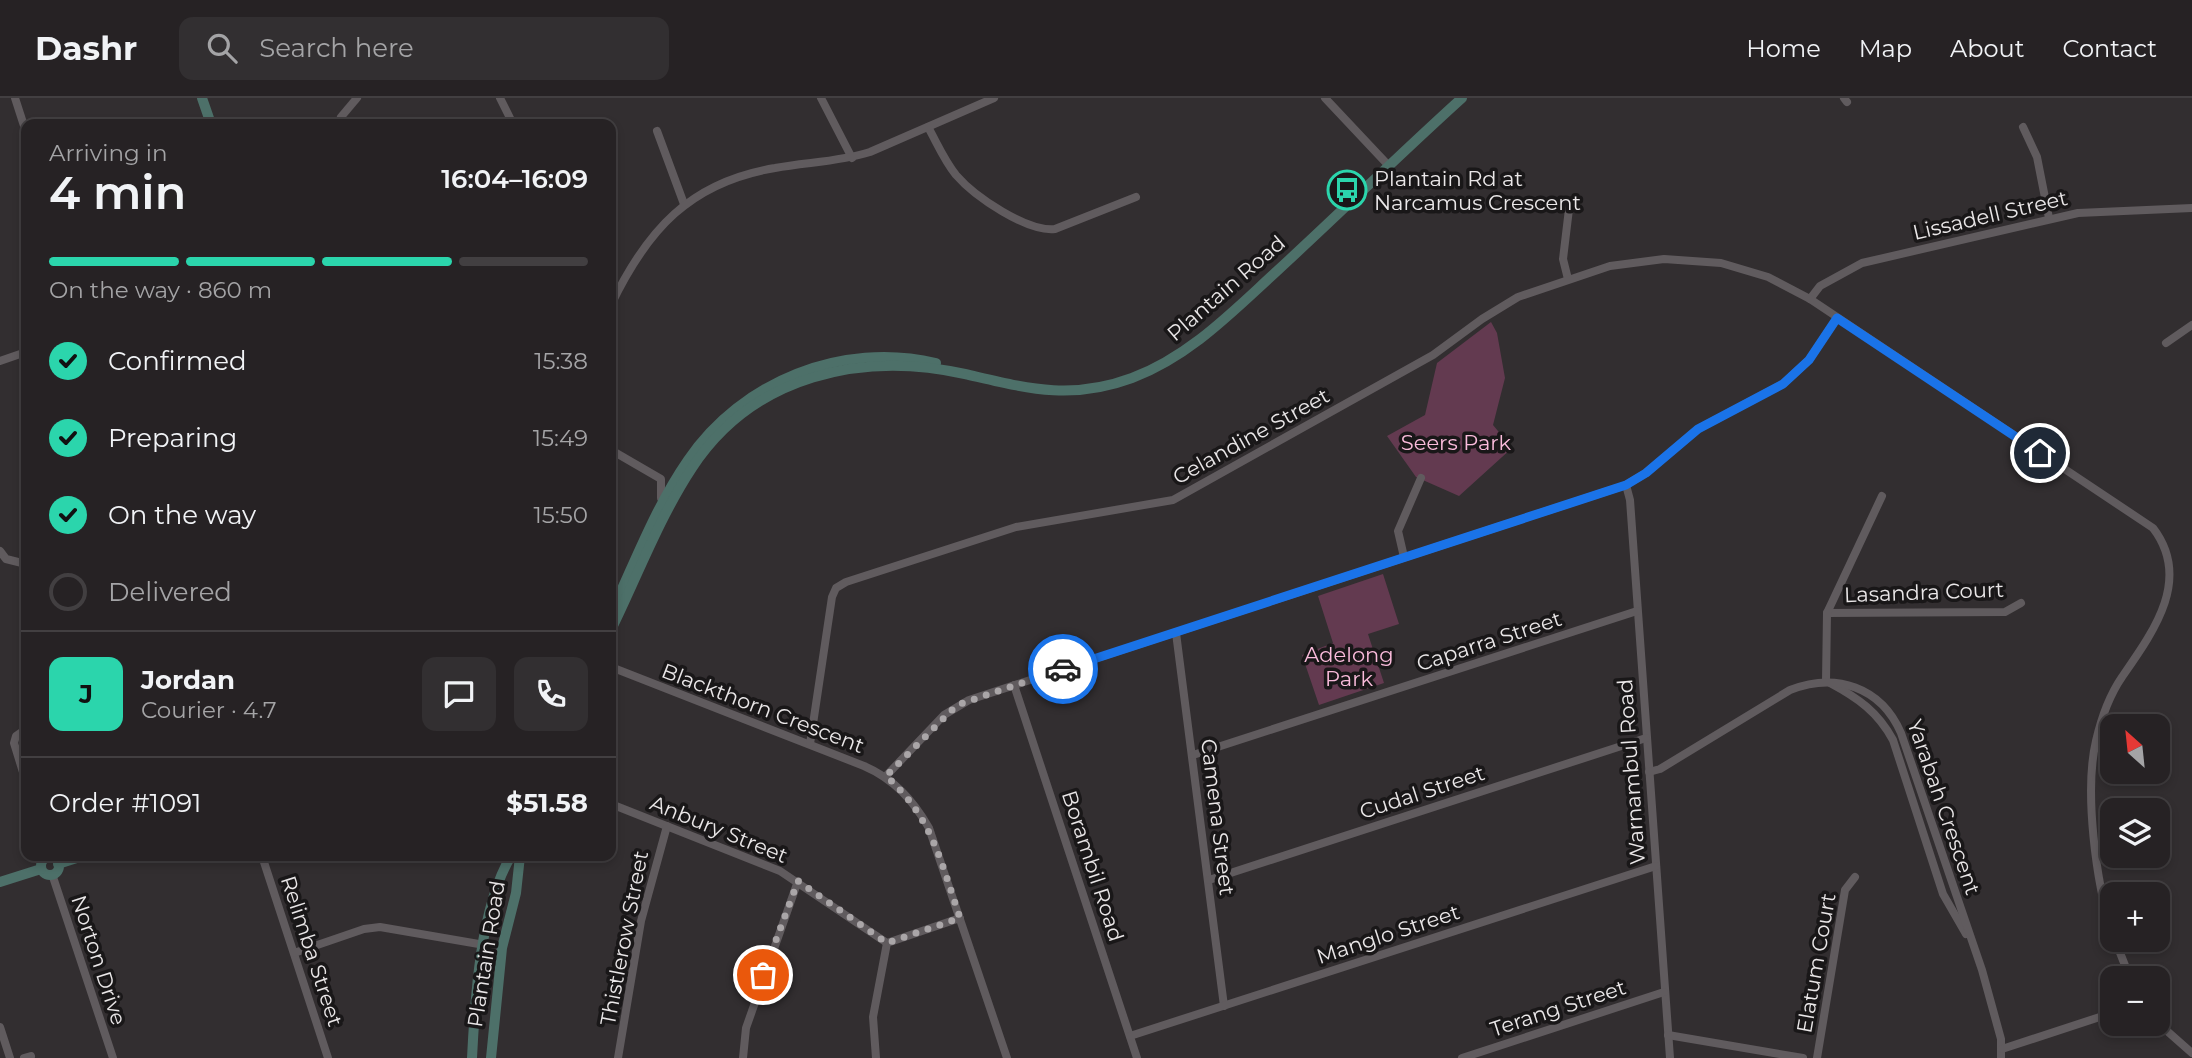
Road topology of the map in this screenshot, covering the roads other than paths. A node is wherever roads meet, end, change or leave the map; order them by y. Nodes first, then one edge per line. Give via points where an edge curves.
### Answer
1 (15, 98) edge
2 (202, 98) edge
3 (357, 98) edge
4 (500, 98) edge
5 (821, 98) edge
6 (994, 98) edge
7 (1325, 98) edge
8 (1462, 98) edge
9 (341, 117) dead end
10 (22, 119) edge
11 (209, 119) edge
12 (510, 119) edge
13 (928, 127) junction
14 (2023, 127) dead end
15 (657, 131) dead end
16 (852, 158) junction
17 (1389, 166) junction
18 (1136, 197) dead end
19 (684, 204) junction
20 (1569, 208) dead end
21 (2192, 208) edge
22 (2049, 218) junction
23 (1567, 279) junction
24 (616, 295) edge
25 (1810, 299) junction
26 (1837, 318) junction
27 (2192, 326) edge
28 (2166, 343) dead end
29 (21, 354) edge
30 (0, 361) edge
31 (964, 374) junction
32 (616, 453) edge
33 (683, 468) junction
34 (1421, 478) dead end
35 (661, 479) junction
36 (1626, 485) junction
37 (1882, 496) dead end
38 (660, 511) junction
39 (0, 551) edge
40 (1404, 557) junction
41 (21, 563) edge
42 (2180, 567) dead end
43 (616, 603) edge
44 (2021, 603) dead end
45 (2173, 607) dead end
46 (1637, 611) junction
47 (1827, 613) junction
48 (616, 620) edge
49 (1177, 633) junction
50 (616, 669) edge
51 (1826, 681) junction
52 (1014, 685) junction
53 (21, 732) edge
54 (1646, 738) junction
55 (810, 744) junction
56 (1193, 755) junction
57 (21, 766) edge
58 (1649, 772) junction
59 (886, 776) junction
60 (616, 806) edge
61 (667, 826) junction
62 (54, 861) edge
63 (70, 861) edge
64 (264, 861) edge
65 (508, 861) edge
66 (519, 861) edge
67 (1656, 866) junction
68 (50, 869) junction
69 (1855, 877) dead end
70 (1209, 880) junction
71 (798, 881) junction
72 (0, 882) edge
73 (2104, 882) edge
74 (960, 918) junction
75 (887, 943) junction
76 (485, 944) junction
77 (502, 948) junction
78 (294, 953) junction
79 (1664, 992) junction
80 (1224, 1006) junction
81 (2100, 1017) edge
82 (0, 1027) edge
83 (2170, 1034) edge
84 (1668, 1035) junction
85 (1130, 1036) junction
86 (2192, 1053) edge
87 (2002, 1054) edge
88 (1134, 1057) edge
89 (10, 1058) edge
90 (113, 1058) edge
91 (328, 1058) edge
92 (472, 1058) edge
93 (491, 1058) edge
94 (618, 1058) edge
95 (743, 1058) edge
96 (876, 1058) edge
97 (1007, 1058) edge
98 (1462, 1058) edge
99 (1670, 1058) edge
100 (1803, 1058) edge
101 (1817, 1058) edge

1 - 10 street
2 - 11 street
3 - 9 street
4 - 12 street
5 - 16 street
6 - 13 street
7 - 17 street
8 - 17 street, Plantain Road
13 - 16 street
13 - 18 street via 966,185 1043,230
14 - 22 street via 2037,157
15 - 19 street
16 - 19 street via 752,172
17 - 31 street, Plantain Road via 1204,338 1159,367 1119,382 1073,391 1020,388
19 - 24 street via 638,253
20 - 23 street via 1563,259
21 - 22 street, Lissadell Street via 2112,209
22 - 25 street, Lissadell Street via 1862,262 1820,286
23 - 25 street, Celandine Street via 1635,261 1691,259 1748,269
23 - 55 street, Celandine Street via 1518,297 1433,355 1174,500 1016,527 836,588
25 - 26 street, Celandine Street
26 - 36 street via 1809,360 1783,384 1698,429
26 - 42 street, Celandine Street via 2153,528 2171,547
27 - 28 street
29 - 30 street
31 - 33 street, Plantain Road via 928,361 888,356 854,358 804,370 741,404 704,439
31 - 48 street, Plantain Road via 893,365 848,367 789,385 743,413 717,437 683,482
32 - 35 street
33 - 35 street
33 - 38 street, Plantain Road
34 - 40 street via 1398,531
35 - 38 street
36 - 40 street
36 - 46 street, Warnambul Road
37 - 47 street
38 - 43 street, Plantain Road
39 - 41 street via 6,559
40 - 49 street
44 - 47 street, Lasandra Court via 2005,611
45 - 73 street via 2121,679 2095,743 2091,798
46 - 54 street, Warnambul Road
46 - 56 street, Caparra Street
47 - 51 street
49 - 52 street
49 - 56 street, Camena Street
50 - 55 street, Blackthorn Crescent
51 - 58 street via 1790,690
51 - 87 street, Yarabah Crescent via 1859,699 1893,740 1943,894 1973,945
52 - 59 street via 957,705
52 - 85 street, Borambil Road
53 - 57 street via 14,743
54 - 58 street, Warnambul Road
54 - 70 street, Cudal Street
55 - 59 street, Blackthorn Crescent
56 - 70 street, Camena Street
58 - 67 street, Warnambul Road
59 - 74 street, Blackthorn Crescent via 929,828
60 - 61 street, Anbury Street
61 - 71 street, Anbury Street
61 - 94 street, Thistlerow Street via 641,921
62 - 68 street
63 - 68 street
64 - 78 street, Relimba Street
65 - 76 street, Plantain Road via 494,889
66 - 77 street, Plantain Road
67 - 79 street, Warnambul Road
67 - 80 street, Manglo Street
68 - 72 street
68 - 90 street, Norton Drive
69 - 101 street, Elatum Court via 1846,890
70 - 80 street, Camena Street
71 - 75 street, Anbury Street
71 - 95 street via 746,1027
74 - 75 street
74 - 97 street, Blackthorn Crescent
75 - 96 street via 873,1017
76 - 77 street
76 - 78 street via 380,927
76 - 92 street, Plantain Road
77 - 93 street, Plantain Road
78 - 91 street, Relimba Street
79 - 84 street, Warnambul Road
79 - 98 street, Terang Street
80 - 85 street, Manglo Street
81 - 87 street
82 - 89 street
83 - 86 street
84 - 99 street, Warnambul Road
84 - 100 street
85 - 88 street, Borambil Road

